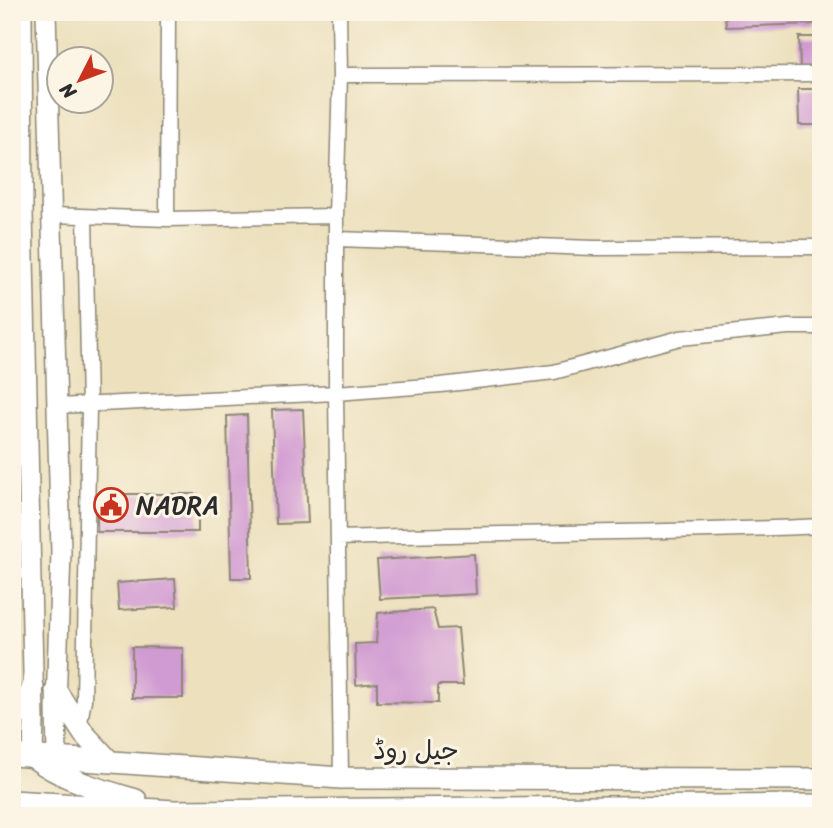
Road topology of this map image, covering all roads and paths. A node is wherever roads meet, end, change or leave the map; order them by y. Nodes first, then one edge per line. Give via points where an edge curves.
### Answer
1 (22, 12) edge
2 (46, 12) edge
3 (168, 12) edge
4 (339, 12) edge
5 (821, 74) edge
6 (340, 75) junction
7 (52, 215) junction
8 (336, 216) junction
9 (85, 217) junction
10 (167, 219) junction
11 (337, 239) junction
12 (821, 247) edge
13 (821, 327) edge
14 (336, 393) junction
15 (57, 406) junction
16 (89, 406) junction
17 (821, 526) edge
18 (338, 537) junction
19 (33, 687) junction
20 (56, 691) junction
21 (84, 700) junction
22 (12, 718) edge
23 (79, 727) junction
24 (37, 759) edge
25 (109, 761) junction
26 (12, 770) edge
27 (341, 778) junction
28 (821, 779) edge
29 (12, 801) edge
30 (821, 805) edge
31 (174, 811) junction

1 - 19 main road
2 - 7 main road
3 - 10 street
4 - 6 street
5 - 6 street
6 - 8 street
7 - 9 street
7 - 15 main road
8 - 10 street
8 - 11 street
9 - 10 street
9 - 16 street
11 - 12 street via 594,248
11 - 14 street
13 - 14 street via 680,338 554,372
14 - 16 street
14 - 18 street
15 - 16 street
15 - 20 main road via 61,552
16 - 21 street
17 - 18 street
18 - 27 street
19 - 22 main road via 22,712
19 - 24 main road
20 - 21 street
20 - 23 main road
20 - 24 main road
21 - 23 street
23 - 25 main road
24 - 25 main road, جیل روڈ
24 - 26 main road, جیل روڈ via 29,771
24 - 31 main road via 92,788
25 - 27 main road, جیل روڈ
27 - 28 main road, جیل روڈ
29 - 31 main road
30 - 31 main road

